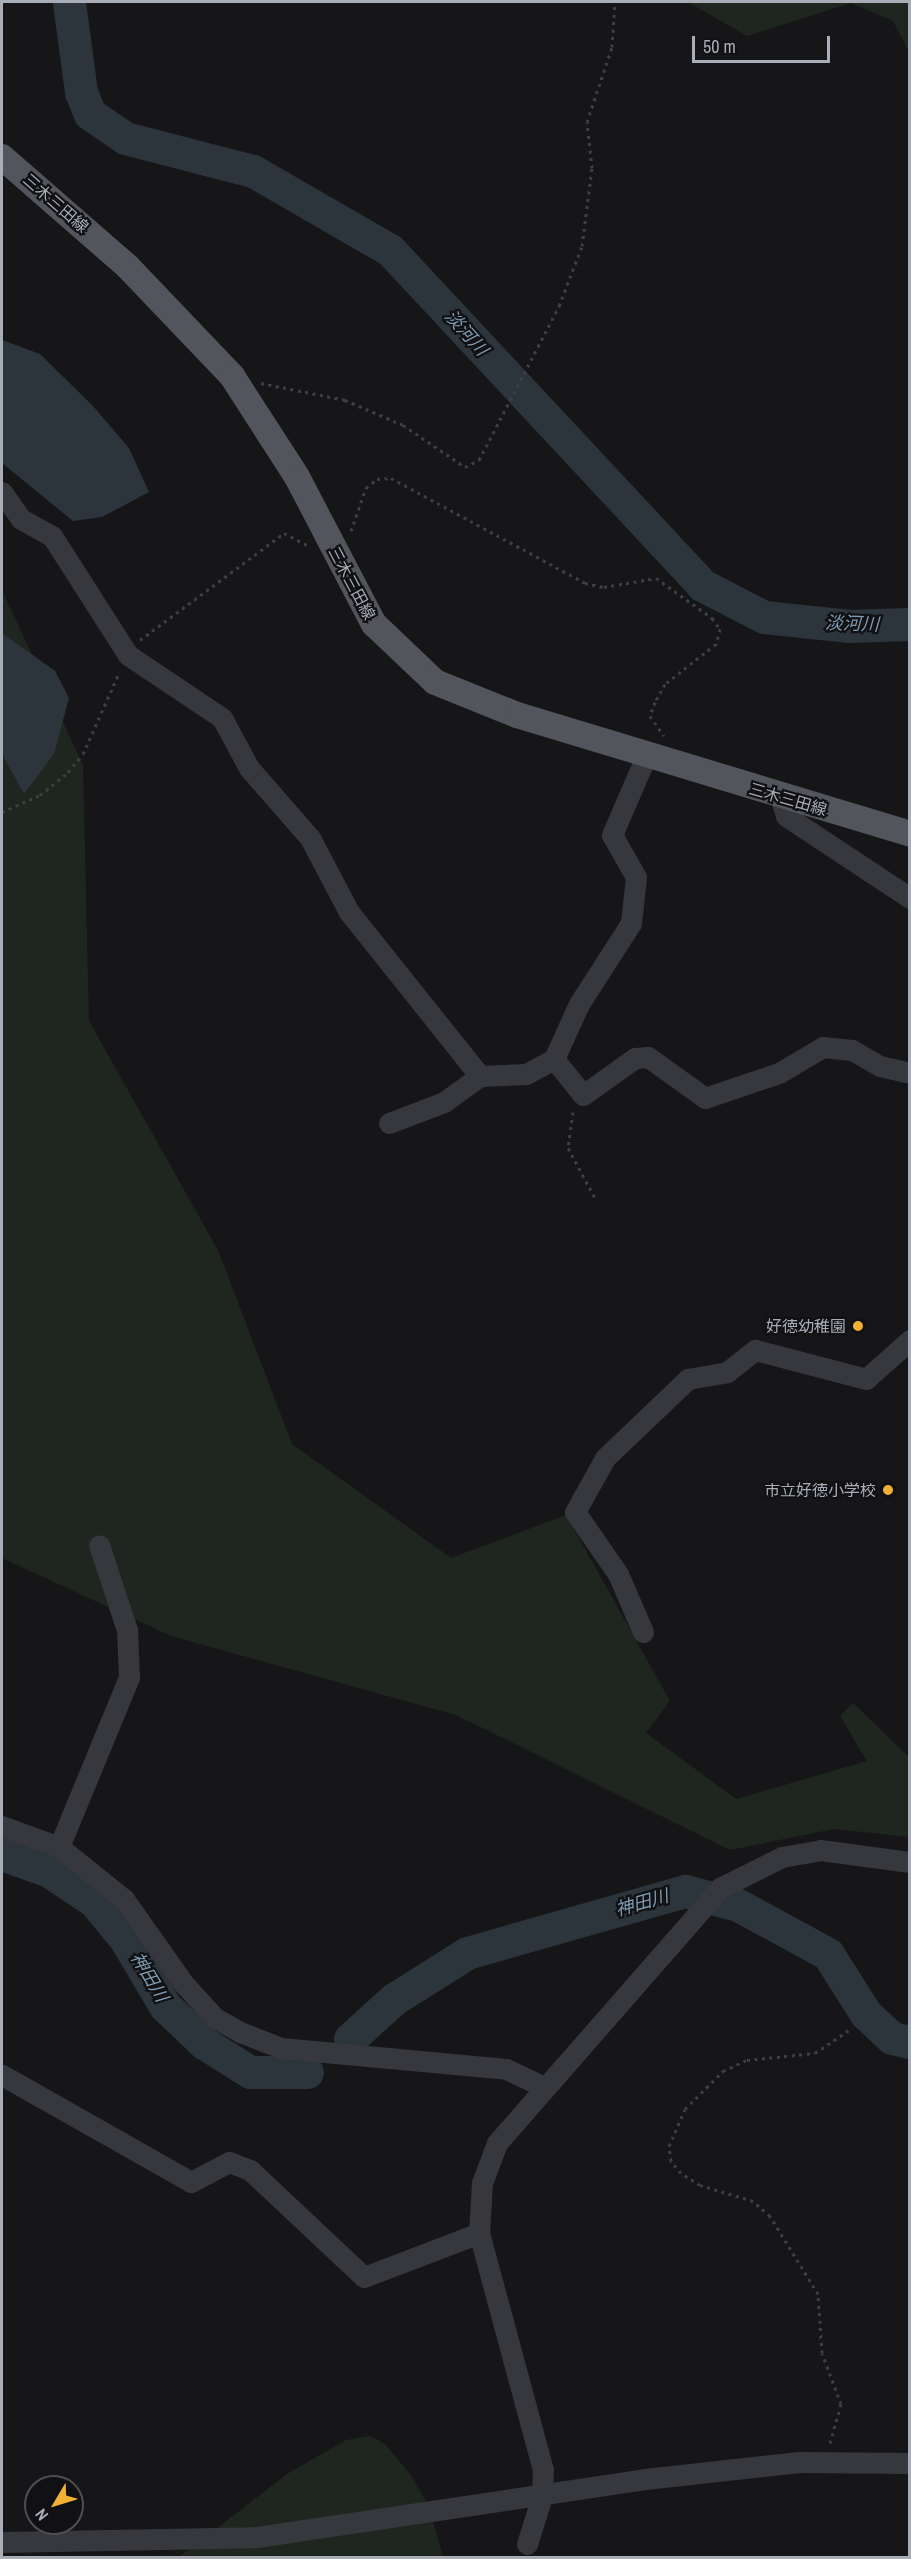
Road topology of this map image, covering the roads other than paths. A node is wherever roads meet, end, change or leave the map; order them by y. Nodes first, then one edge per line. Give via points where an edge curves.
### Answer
1 (2, 157) edge
2 (2, 492) edge
3 (646, 756) junction
4 (780, 796) junction
5 (909, 834) edge
6 (909, 898) edge
7 (554, 1059) junction
8 (909, 1073) edge
9 (480, 1076) junction
10 (389, 1123) dead end
11 (909, 1340) edge
12 (99, 1545) dead end
13 (643, 1632) dead end
14 (2, 1826) edge
15 (59, 1847) junction
16 (909, 1862) edge
17 (2, 2075) edge
18 (542, 2086) junction
19 (479, 2233) junction
20 (909, 2463) edge
21 (542, 2496) junction
22 (2, 2542) edge
23 (527, 2544) dead end

1 - 3 main road, 三木三田線 via 128,267 232,376 297,477 374,624 435,682 517,715
2 - 9 street via 21,519 52,536 128,655 222,718 249,768 310,838 350,912
3 - 4 main road, 三木三田線
3 - 7 street via 612,835 636,877 631,923 579,1004
4 - 5 main road, 三木三田線
4 - 6 street via 786,816
7 - 8 street via 583,1095 635,1058 648,1057 705,1098 779,1073 823,1047 852,1050 880,1066
7 - 9 street via 526,1074
9 - 10 street via 444,1102
11 - 13 street via 866,1379 755,1350 727,1371 688,1379 604,1458 575,1512 618,1574
12 - 15 street via 127,1630 129,1677
14 - 15 street
15 - 18 street via 124,1899 184,1984 215,2018 240,2032 281,2048 506,2069
16 - 18 street via 820,1850 782,1857 720,1888
17 - 19 street via 191,2182 229,2162 249,2170 364,2277
18 - 19 street via 496,2143 482,2183
19 - 21 street via 543,2470
20 - 21 street via 821,2462 645,2479
21 - 22 street via 256,2537
21 - 23 street

